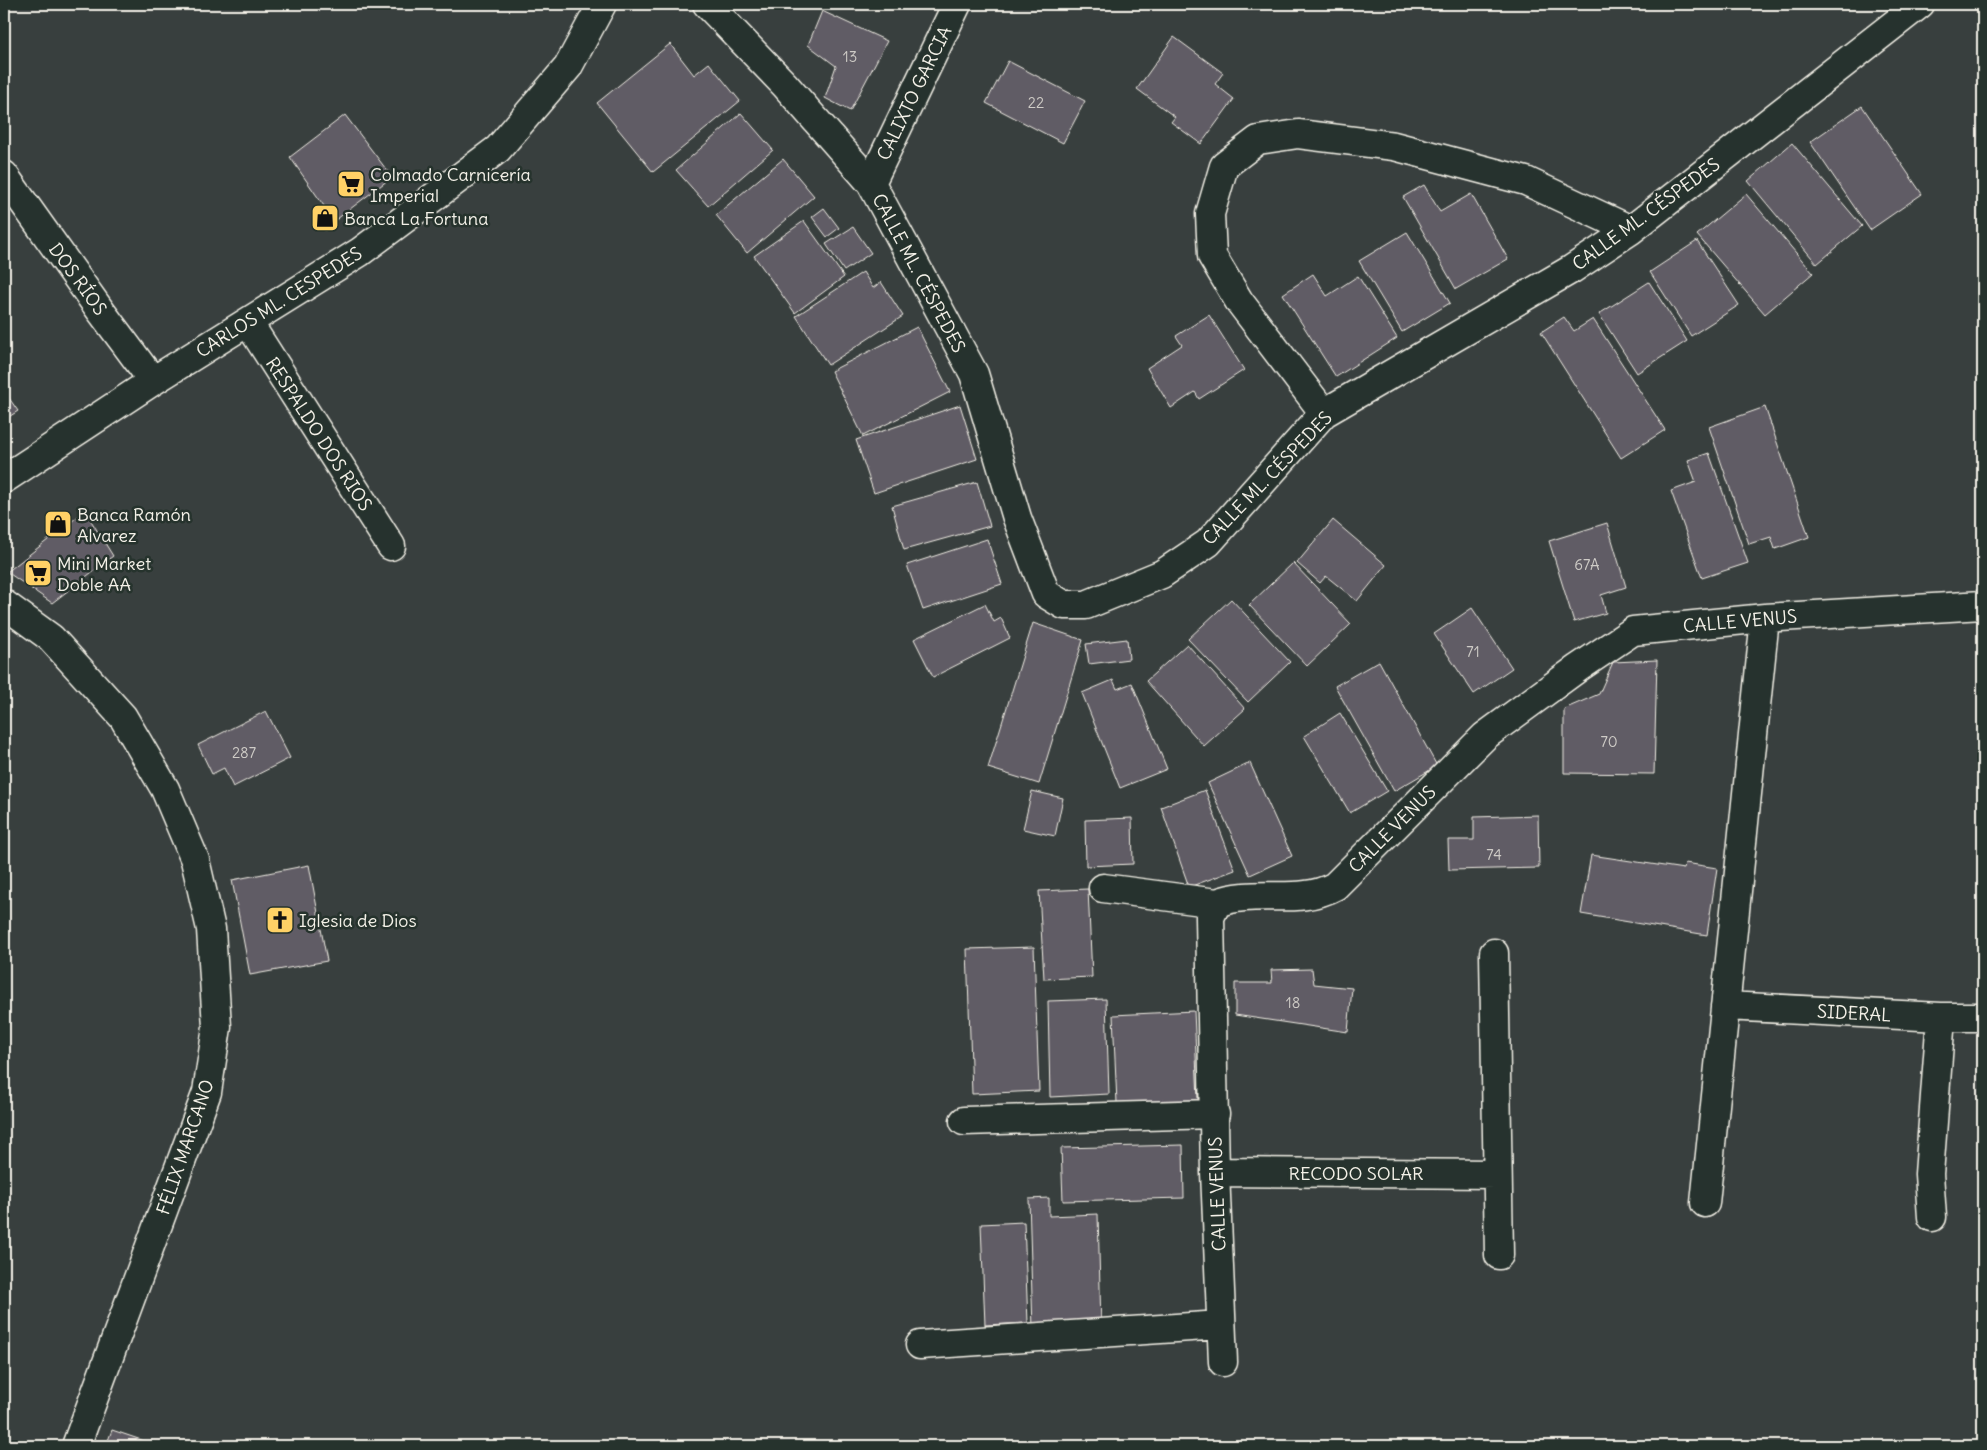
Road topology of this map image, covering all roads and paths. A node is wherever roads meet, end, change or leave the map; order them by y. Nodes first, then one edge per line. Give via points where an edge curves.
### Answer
1 (602, 4) edge
2 (707, 4) edge
3 (957, 4) edge
4 (1920, 4) edge
5 (4, 175) edge
6 (871, 183) junction
7 (1631, 230) junction
8 (248, 322) junction
9 (153, 381) junction
10 (1324, 413) junction
11 (4, 479) edge
12 (391, 546) dead end
13 (4, 604) edge
14 (1983, 605) edge
15 (1765, 618) junction
16 (1103, 888) dead end
17 (1217, 903) junction
18 (1494, 952) dead end
19 (1726, 1006) junction
20 (1983, 1016) edge
21 (1941, 1017) junction
22 (1215, 1114) junction
23 (964, 1121) dead end
24 (1215, 1172) junction
25 (1497, 1174) junction
26 (1704, 1203) dead end
27 (1932, 1217) dead end
28 (1498, 1255) dead end
29 (1221, 1325) junction
30 (920, 1345) dead end
31 (1223, 1362) dead end
32 (76, 1446) edge

1 - 8 street, CARLOS ML. CESPEDES via 568,67 498,149 360,252
2 - 6 street, CALLE ML. CÉSPEDES via 785,85
3 - 6 street, CALIXTO GARCIA
4 - 7 street, CALLE ML. CÉSPEDES
5 - 9 street, DOS RÍOS
6 - 10 street, CALLE ML. CÉSPEDES via 974,374 1017,518 1046,594 1064,605 1086,605 1162,574 1208,543
7 - 10 street, CALLE ML. CÉSPEDES via 1572,269
7 - 10 street via 1526,181 1394,146 1298,134 1258,140 1224,166 1210,214 1212,256 1239,301
8 - 9 street, CARLOS ML. CESPEDES
8 - 12 street, RESPALDO DOS RIOS
9 - 11 street, CARLOS ML. CESPEDES
13 - 32 street, FÉLIX MARCANO via 51,638 123,717 165,789 195,860 211,929 217,1027 207,1092
14 - 15 street, CALLE VENUS
15 - 17 street, CALLE VENUS via 1633,631 1485,736 1336,886 1321,894 1232,897
15 - 19 street
16 - 17 street
17 - 22 street, CALLE VENUS via 1210,917
18 - 25 street
19 - 21 street, SIDERAL
19 - 26 street
20 - 21 street, SIDERAL
21 - 27 street via 1930,1174
22 - 23 street
22 - 24 street, CALLE VENUS
24 - 25 street, RECODO SOLAR
24 - 29 street, CALLE VENUS
25 - 28 street
29 - 30 street
29 - 31 street, CALLE VENUS

